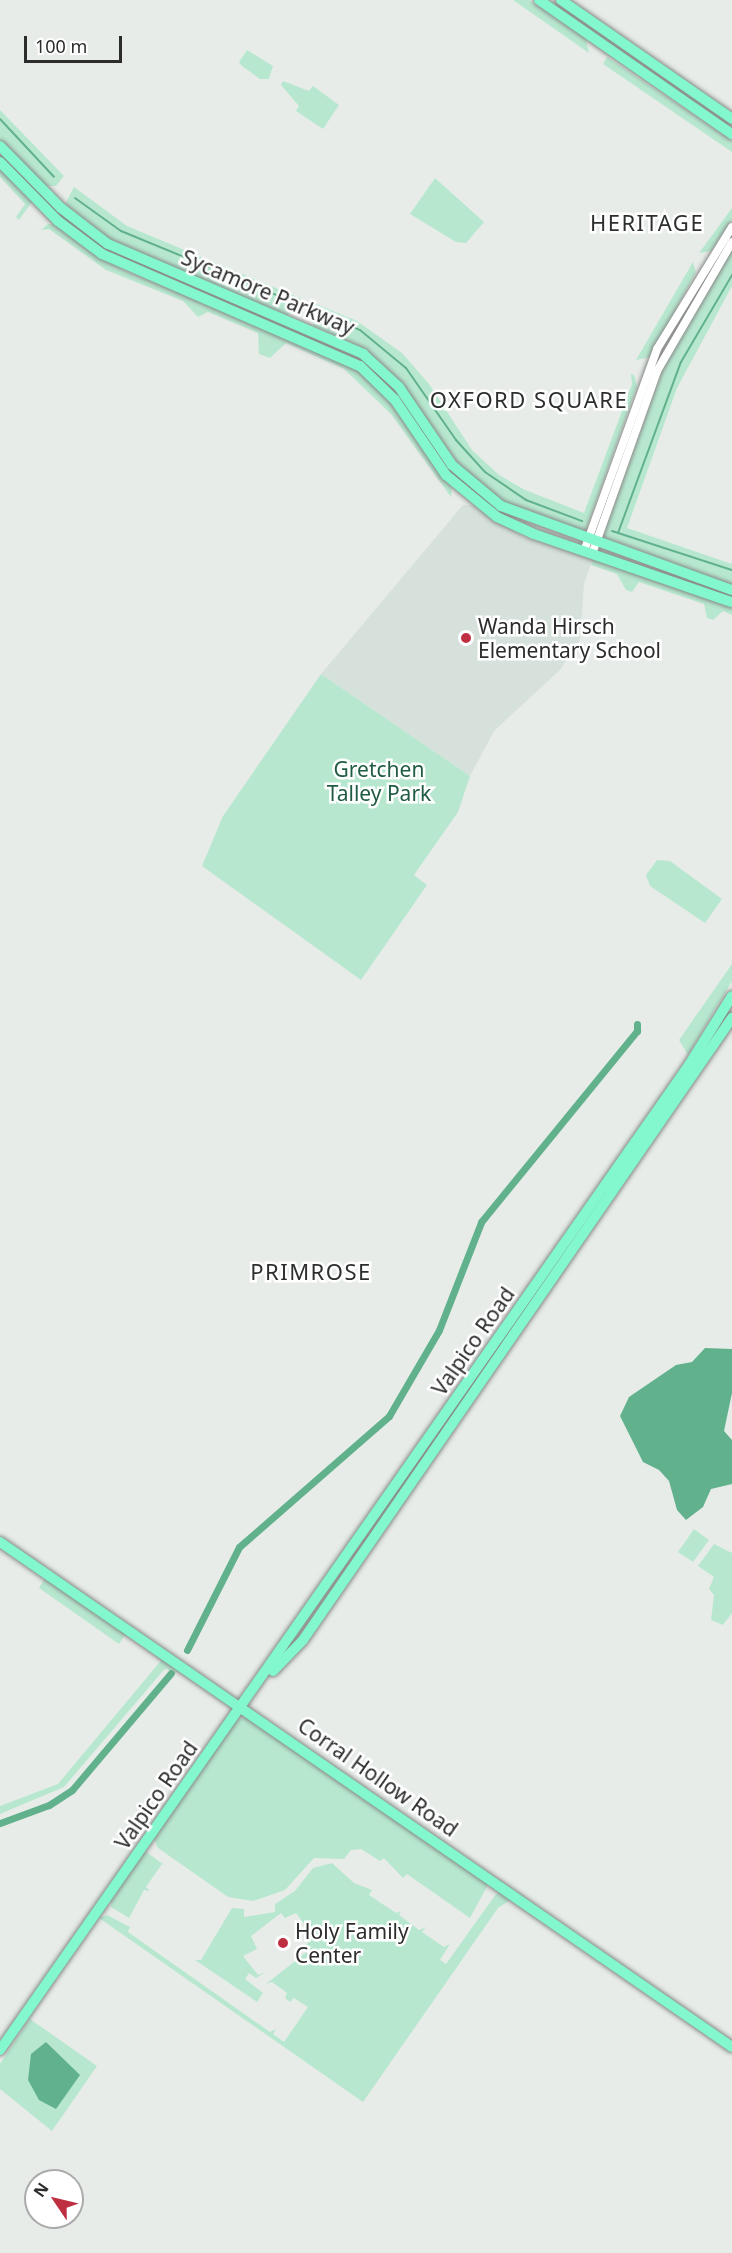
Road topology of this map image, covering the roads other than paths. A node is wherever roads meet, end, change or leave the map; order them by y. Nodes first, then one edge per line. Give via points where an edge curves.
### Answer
1 (539, 0) edge
2 (561, 0) edge
3 (732, 119) edge
4 (732, 134) edge
5 (0, 146) edge
6 (0, 162) edge
7 (732, 227) edge
8 (732, 242) edge
9 (590, 547) junction
10 (732, 591) edge
11 (732, 602) edge
12 (732, 996) edge
13 (732, 1018) edge
14 (0, 1533) edge
15 (0, 1542) edge
16 (29, 1559) junction
17 (242, 1707) junction
18 (103, 1907) junction
19 (732, 2047) edge
20 (0, 2050) edge
21 (0, 2061) edge

1 - 4 main road
2 - 3 main road
5 - 9 main road, Sycamore Parkway via 61,208 108,244 363,354 399,387 445,456 471,484 513,513
6 - 9 main road, Sycamore Parkway via 67,229 115,261 315,343 360,366 387,390 441,469 474,501 510,524
7 - 9 street via 657,349
8 - 9 street via 657,371
9 - 10 main road, Sycamore Parkway
9 - 11 main road, Sycamore Parkway
12 - 17 main road, Valpico Road via 694,1059
13 - 17 main road, Valpico Road via 303,1640
14 - 16 main road
15 - 16 main road, Corral Hollow Road
16 - 17 main road, Corral Hollow Road
17 - 18 main road, Valpico Road
17 - 19 main road, Corral Hollow Road
18 - 20 main road, Valpico Road
18 - 21 main road, Valpico Road

